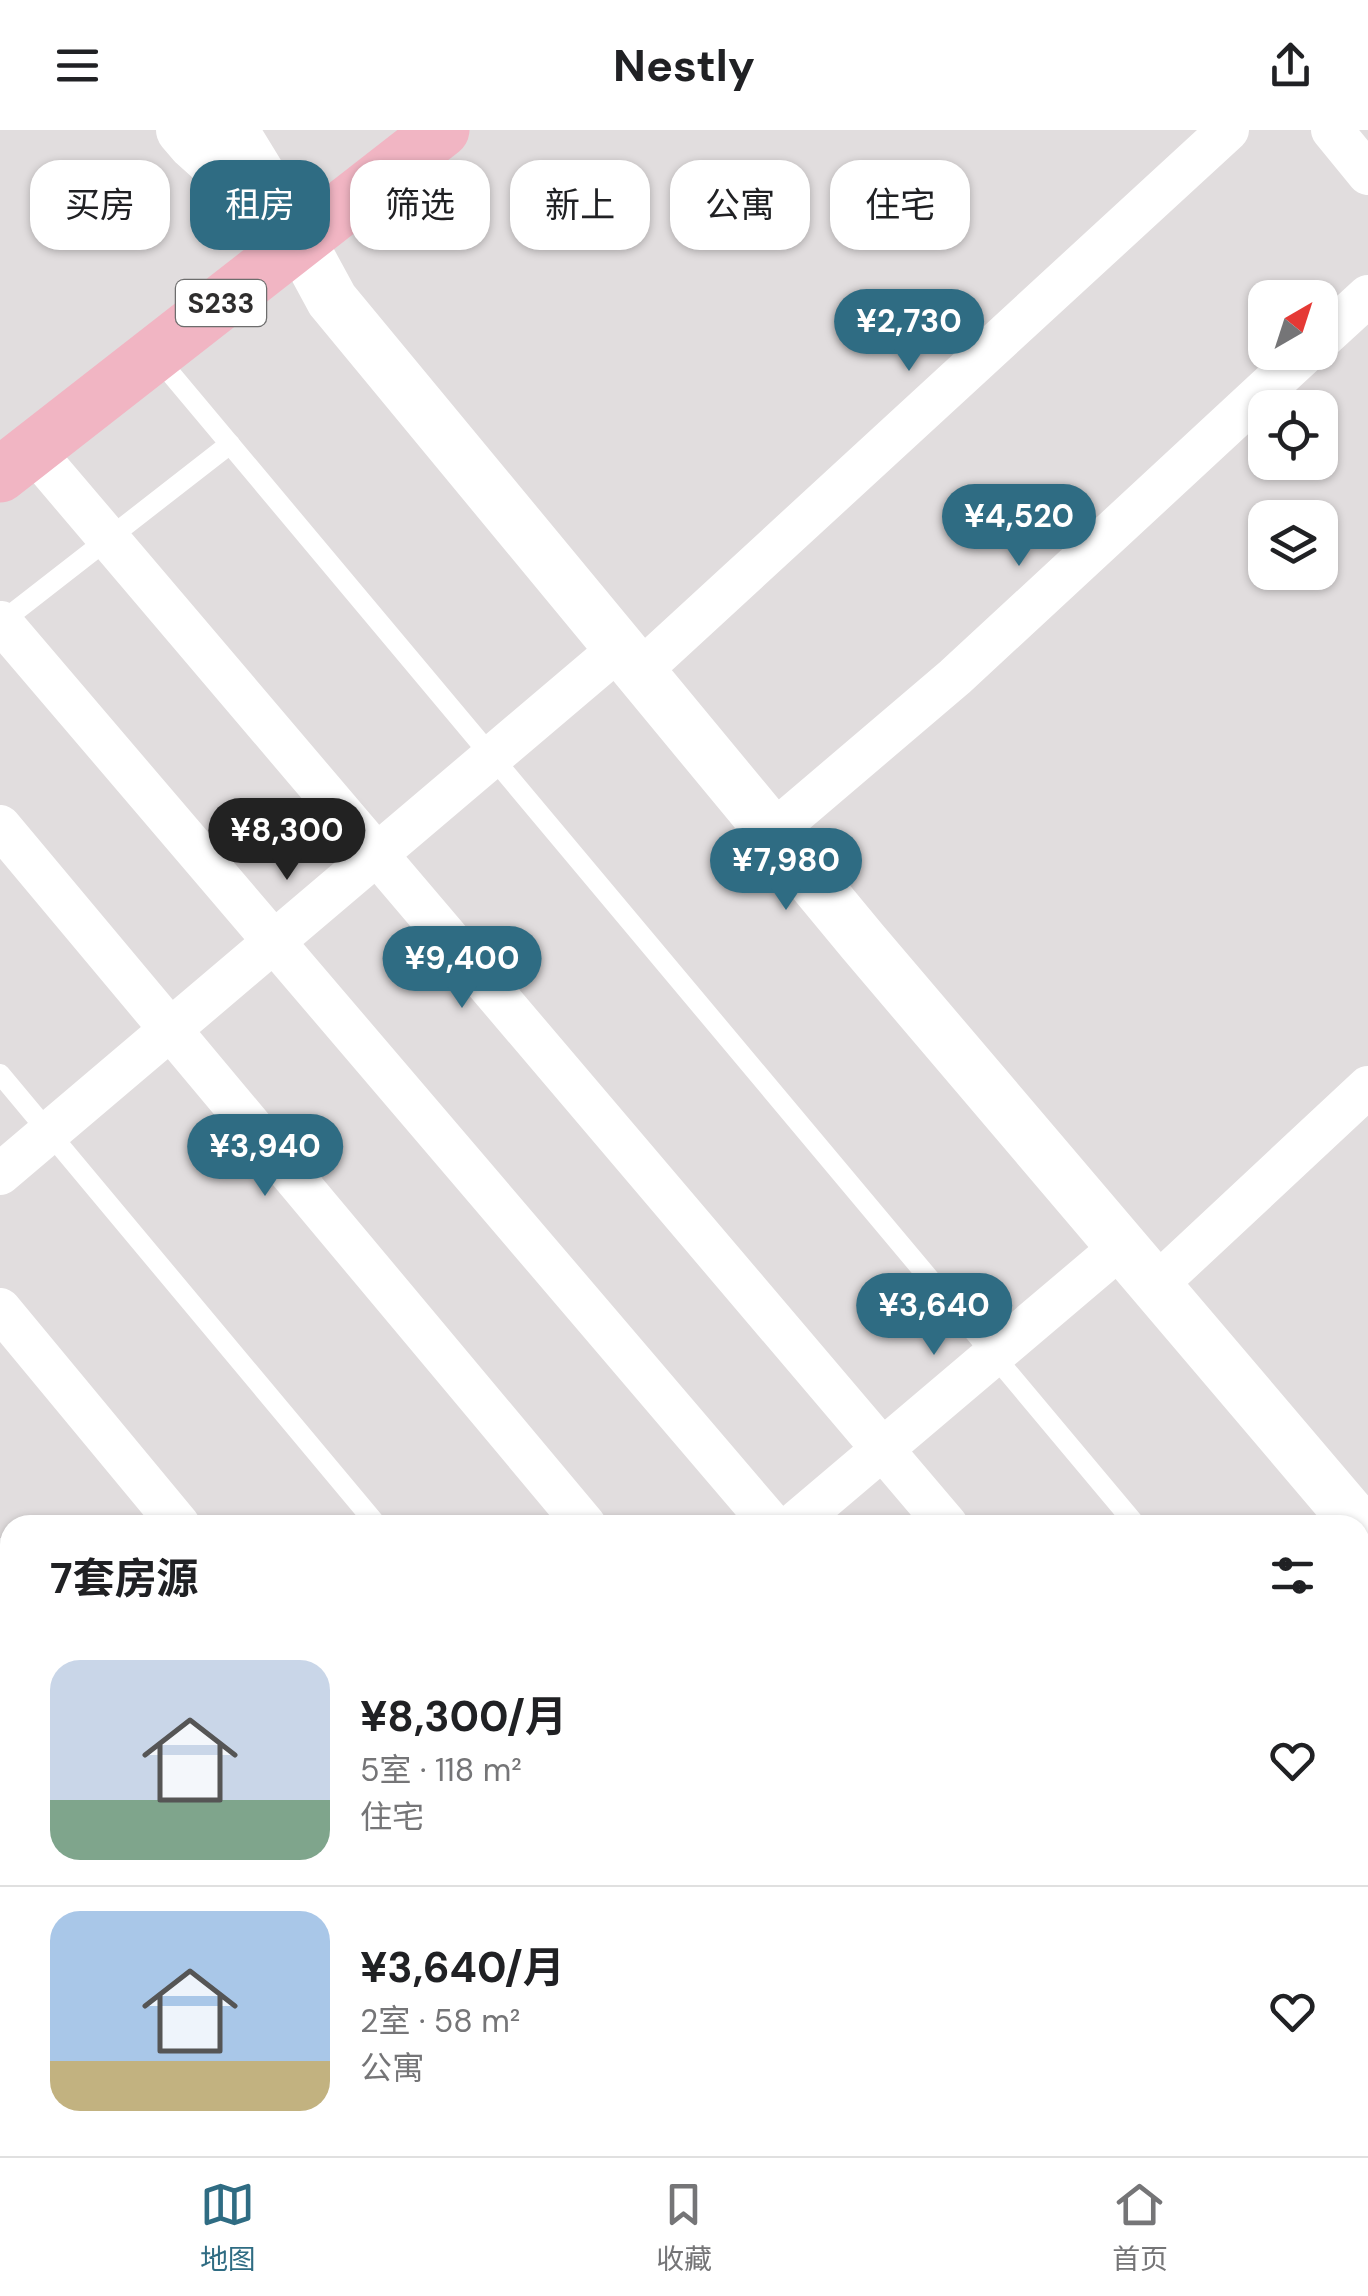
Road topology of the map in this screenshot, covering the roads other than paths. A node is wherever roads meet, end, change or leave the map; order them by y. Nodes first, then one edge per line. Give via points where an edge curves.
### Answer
1 (182, 130) edge
2 (232, 130) edge
3 (442, 130) edge
4 (1228, 130) edge
5 (1332, 130) edge
6 (211, 160) edge
7 (250, 160) edge
8 (1368, 174) edge
9 (330, 218) edge
10 (288, 250) edge
11 (305, 250) edge
12 (1368, 296) edge
13 (1338, 324) edge
14 (154, 354) junction
15 (1287, 370) edge
16 (230, 444) junction
17 (16, 462) edge
18 (108, 539) junction
19 (1, 623) edge
20 (630, 660) junction
21 (492, 757) junction
22 (0, 826) edge
23 (772, 832) junction
24 (377, 854) junction
25 (274, 942) junction
26 (170, 1029) junction
27 (0, 1074) edge
28 (1368, 1088) edge
29 (49, 1132) junction
30 (0, 1174) edge
31 (1122, 1246) junction
32 (1156, 1286) junction
33 (0, 1309) edge
34 (993, 1355) junction
35 (882, 1449) junction
36 (172, 1515) edge
37 (370, 1515) edge
38 (577, 1515) edge
39 (763, 1515) edge
40 (805, 1515) edge
41 (938, 1515) edge
42 (1128, 1515) edge
43 (1350, 1515) edge

1 - 6 street
2 - 7 street
3 - 9 main road, S233
4 - 20 street
5 - 8 street
10 - 14 main road, S233
11 - 20 street via 332,300
12 - 13 street
14 - 16 lane
14 - 17 main road, S233
15 - 23 street via 954,677
16 - 18 lane
16 - 21 lane
17 - 18 street
18 - 19 lane
18 - 24 street
19 - 25 street
20 - 21 street
20 - 23 street
21 - 24 street
21 - 34 lane
22 - 26 street
23 - 31 street
24 - 25 street
24 - 35 street
25 - 26 street
25 - 39 street
26 - 29 street
26 - 38 street
27 - 29 lane
28 - 32 street
29 - 30 street
29 - 37 lane
31 - 32 street
31 - 34 street
32 - 43 street
33 - 36 street
34 - 35 street
34 - 42 lane
35 - 40 street
35 - 41 street

